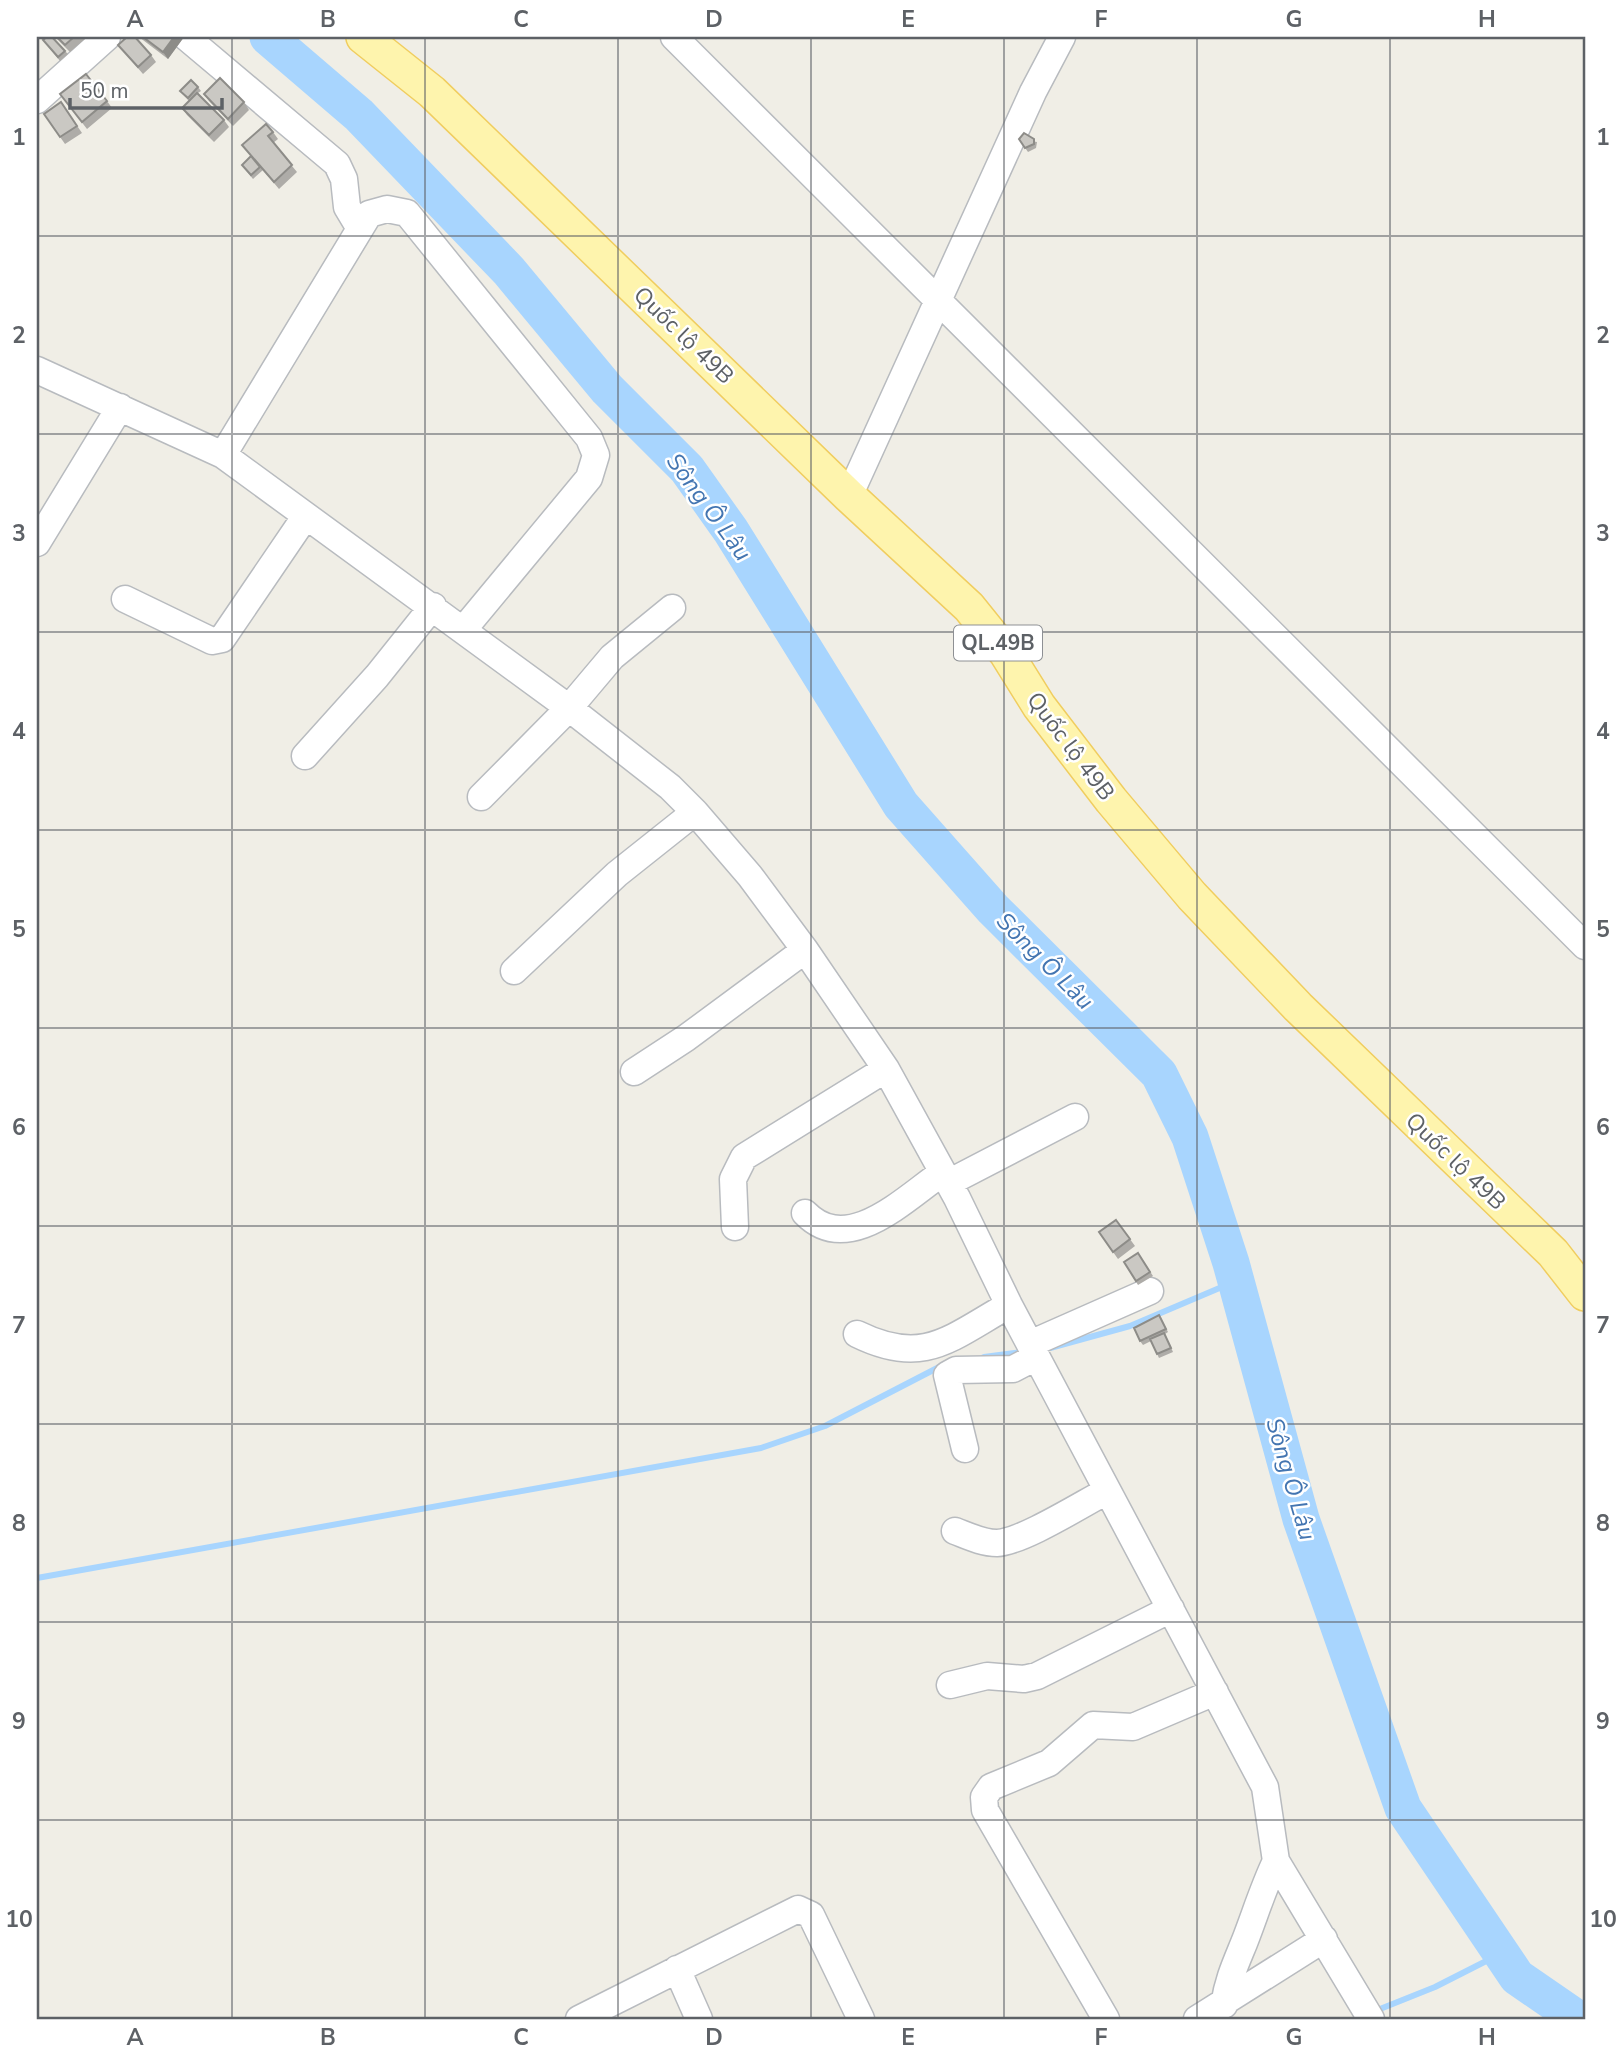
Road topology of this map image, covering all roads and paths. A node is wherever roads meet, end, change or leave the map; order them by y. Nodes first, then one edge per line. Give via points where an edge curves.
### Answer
1 (107, 37) edge
2 (186, 37) edge
3 (363, 37) edge
4 (674, 37) edge
5 (1062, 37) edge
6 (37, 100) edge
7 (359, 228) junction
8 (936, 301) junction
9 (37, 370) edge
10 (120, 407) junction
11 (223, 455) junction
12 (849, 496) junction
13 (305, 517) junction
14 (37, 543) edge
15 (125, 600) dead end
16 (433, 606) junction
17 (672, 608) dead end
18 (463, 630) junction
19 (569, 708) junction
20 (305, 756) dead end
21 (481, 797) dead end
22 (695, 812) junction
23 (1585, 946) edge
24 (805, 950) junction
25 (514, 971) dead end
26 (886, 1069) junction
27 (634, 1072) dead end
28 (1075, 1117) dead end
29 (945, 1178) junction
30 (805, 1213) dead end
31 (735, 1227) dead end
32 (1150, 1291) dead end
33 (1585, 1294) edge
34 (1009, 1305) junction
35 (857, 1335) dead end
36 (1033, 1350) junction
37 (965, 1449) dead end
38 (1107, 1491) junction
39 (955, 1531) dead end
40 (1171, 1609) junction
41 (950, 1685) dead end
42 (1215, 1692) junction
43 (1276, 1861) junction
44 (1324, 1940) junction
45 (677, 1969) junction
46 (1224, 2005) junction
47 (1365, 2010) edge
48 (579, 2019) edge
49 (699, 2019) edge
50 (861, 2019) edge
51 (1106, 2019) edge
52 (1197, 2019) edge

1 - 6 street
2 - 7 street via 337,164 344,179 345,200
3 - 12 main road, Quốc lộ 49B / QL.49B via 451,110
4 - 8 street
5 - 8 street
7 - 11 street
7 - 18 street via 376,210 407,213 594,446 595,466 589,478
8 - 12 street
8 - 23 street
9 - 10 street
10 - 11 street
10 - 14 street
11 - 13 street
12 - 33 main road, Quốc lộ 49B / QL.49B via 969,607 1111,800 1192,896 1298,1007 1553,1253
13 - 15 street via 222,639 212,641
13 - 16 street
16 - 18 street
16 - 20 street
17 - 19 street via 612,657
18 - 19 street
19 - 21 street
19 - 22 street
22 - 24 street
22 - 25 street via 617,874
24 - 26 street
24 - 27 street
26 - 29 street
26 - 31 street via 744,1157 733,1179
28 - 29 street
29 - 30 street via 856,1229 827,1230
29 - 34 street
32 - 36 street
34 - 35 street via 920,1350 901,1351
34 - 36 street
36 - 37 street via 1013,1369 956,1370 947,1375
36 - 38 street
38 - 39 street via 998,1543
38 - 40 street
40 - 41 street via 1037,1676 987,1676
40 - 42 street
42 - 43 street via 1265,1787
42 - 51 street via 1133,1727 1093,1726 1049,1763 991,1787 984,1797 985,1810
43 - 44 street
43 - 46 street via 1229,1974
44 - 46 street
44 - 47 street
45 - 48 street
45 - 49 street
45 - 50 street via 791,1910 806,1910
46 - 52 street

